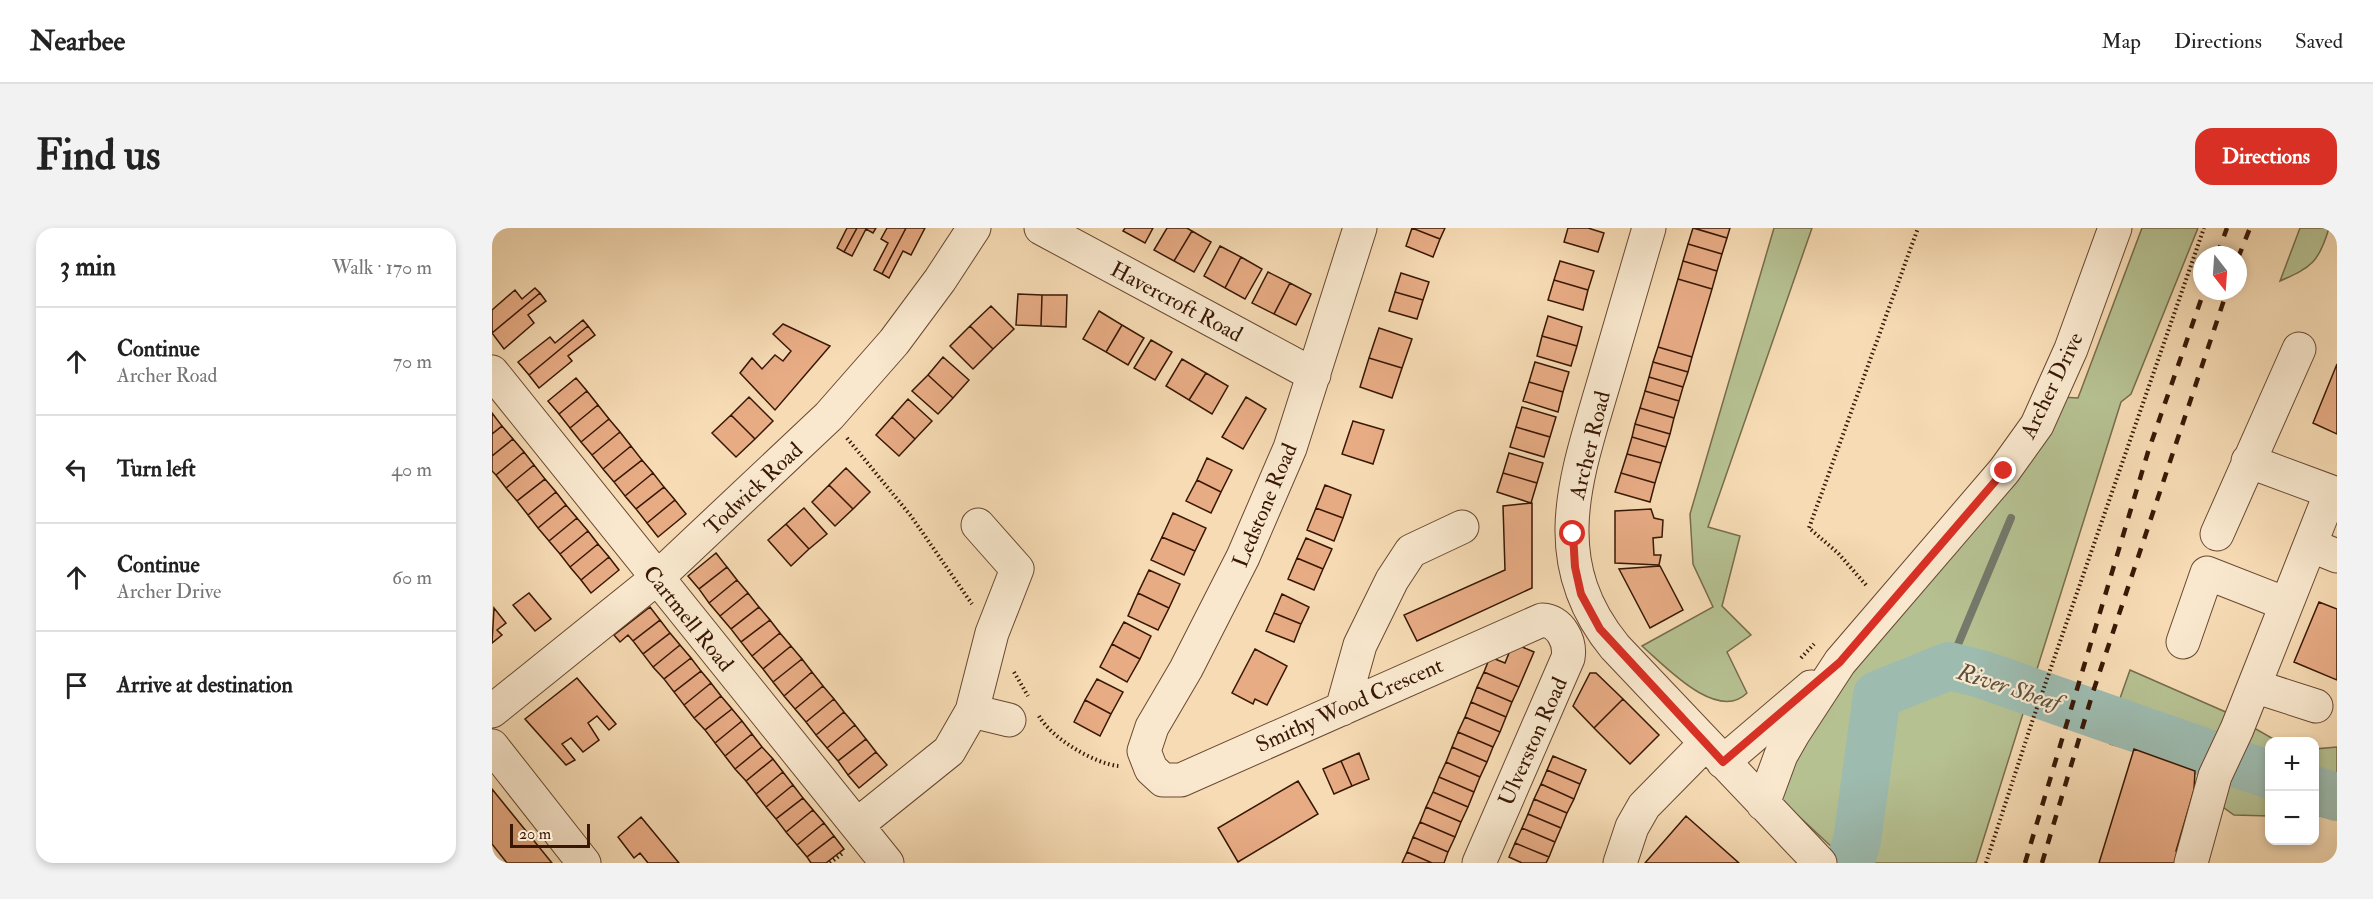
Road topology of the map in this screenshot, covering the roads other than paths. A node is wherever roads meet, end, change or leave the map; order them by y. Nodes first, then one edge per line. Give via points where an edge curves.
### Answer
1 (974, 228) edge
2 (1041, 228) edge
3 (1360, 228) edge
4 (1649, 228) edge
5 (2115, 228) edge
6 (2299, 349) dead end
7 (492, 372) edge
8 (1314, 375) junction
9 (2248, 461) junction
10 (2334, 493) edge
11 (978, 525) dead end
12 (1462, 527) dead end
13 (2217, 534) dead end
14 (2324, 550) edge
15 (657, 578) junction
16 (2286, 604) junction
17 (1551, 622) joint
18 (2183, 642) dead end
19 (1828, 652) junction
20 (2254, 686) junction
21 (2316, 706) dead end
22 (1342, 709) junction
23 (492, 711) edge
24 (972, 711) junction
25 (1009, 720) dead end
26 (492, 746) edge
27 (1714, 752) junction
28 (1151, 769) joint
29 (1763, 804) junction
30 (857, 825) junction
31 (584, 863) edge
32 (887, 863) edge
33 (1479, 863) edge
34 (1620, 863) edge
35 (1820, 863) edge
36 (2191, 863) edge

1 - 15 street, Todwick Road via 894,342 829,416
2 - 8 street, Havercroft Road
3 - 8 street, Ledstone Road
4 - 27 street, Archer Road via 1577,475 1575,567 1583,598 1600,629
5 - 19 street, Archer Drive via 2071,350 2037,425 2004,471 1879,592
6 - 9 street
7 - 15 street, Cartmell Road
8 - 28 street, Ledstone Road via 1290,448 1243,557 1152,727 1144,751
9 - 10 street
9 - 13 street
10 - 14 street
11 - 24 street via 1017,568
12 - 22 street via 1411,551 1360,645
14 - 16 street
15 - 23 street, Todwick Road
15 - 30 street, Cartmell Road
16 - 18 street via 2207,573
16 - 20 street
17 - 22 street, Smithy Wood Crescent via 1543,620 1523,628
17 - 33 street, Ulverston Road via 1567,641 1568,658
19 - 27 street
19 - 29 street
20 - 21 street
20 - 36 street via 2215,776
22 - 28 street, Smithy Wood Crescent via 1181,780 1163,780
24 - 25 street
24 - 30 street via 949,751
26 - 31 street
27 - 29 street, Archer Road
27 - 34 street via 1644,806
29 - 35 street, Archer Road
30 - 32 street, Cartmell Road

